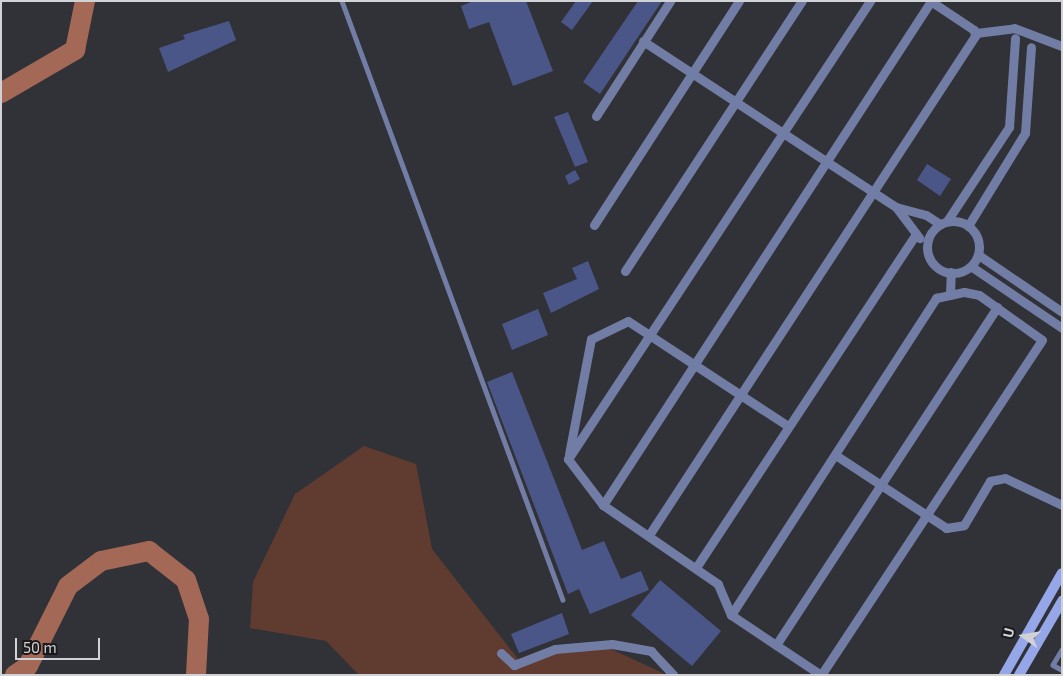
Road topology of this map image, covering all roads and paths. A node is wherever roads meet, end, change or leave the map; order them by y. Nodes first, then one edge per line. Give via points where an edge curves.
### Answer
1 (342, 1) edge
2 (670, 1) edge
3 (738, 1) edge
4 (802, 1) edge
5 (870, 1) edge
6 (932, 2) edge
7 (976, 33) junction
8 (1015, 38) dead end
9 (644, 41) junction
10 (1062, 46) edge
11 (1031, 47) dead end
12 (692, 74) junction
13 (736, 103) junction
14 (596, 116) dead end
15 (1009, 127) junction
16 (782, 134) junction
17 (1025, 134) junction
18 (826, 163) junction
19 (875, 194) junction
20 (896, 207) junction
21 (943, 222) junction
22 (594, 225) dead end
23 (968, 226) junction
24 (915, 236) junction
25 (926, 243) junction
26 (980, 256) junction
27 (972, 267) junction
28 (625, 271) dead end
29 (951, 272) junction
30 (950, 295) junction
31 (997, 307) junction
32 (1062, 312) edge
33 (1062, 328) edge
34 (653, 334) junction
35 (697, 364) junction
36 (743, 396) junction
37 (788, 426) junction
38 (837, 456) junction
39 (568, 459) junction
40 (883, 486) junction
41 (603, 505) junction
42 (1062, 505) edge
43 (929, 516) junction
44 (649, 535) junction
45 (697, 566) junction
46 (1062, 573) edge
47 (563, 600) dead end
48 (1062, 601) edge
49 (731, 615) junction
50 (776, 645) junction
51 (1062, 650) edge
52 (501, 653) dead end
53 (1062, 670) edge
54 (1023, 674) edge
55 (673, 675) edge
56 (821, 675) edge
57 (1004, 675) edge

1 - 47 lane
2 - 9 street
3 - 12 street
4 - 13 street
5 - 16 street
6 - 7 street
6 - 18 street
7 - 10 street via 1014,28
7 - 19 street
8 - 15 street
9 - 12 street
9 - 14 street
11 - 17 street
12 - 13 street
12 - 22 street
13 - 16 street
13 - 28 street
15 - 17 street
15 - 21 street
16 - 18 street
16 - 34 street
17 - 23 street
18 - 19 street
18 - 35 street
19 - 20 street
19 - 36 street
20 - 21 street
20 - 24 street
21 - 23 street
21 - 25 street
23 - 26 street via 980,246
24 - 25 street
24 - 37 street
25 - 29 street via 930,259
26 - 27 street
26 - 32 street
27 - 29 street
27 - 33 street
29 - 30 street
30 - 31 street via 979,295
30 - 38 street via 936,298
31 - 40 street
31 - 43 street via 1042,340
34 - 35 street
34 - 39 street
34 - 39 street via 628,321 590,338
35 - 36 street
35 - 41 street
36 - 37 street
36 - 44 street
37 - 45 street
38 - 40 street
38 - 49 street
39 - 41 street
40 - 43 street
40 - 50 street
41 - 44 street
42 - 43 street via 1005,478 990,481 964,525 946,528
43 - 56 street
44 - 45 street
45 - 49 street via 718,584
46 - 57 main road
48 - 54 main road
49 - 50 street
50 - 56 street
51 - 53 lane via 1053,665
52 - 55 street via 514,665 564,647 612,644 651,651

